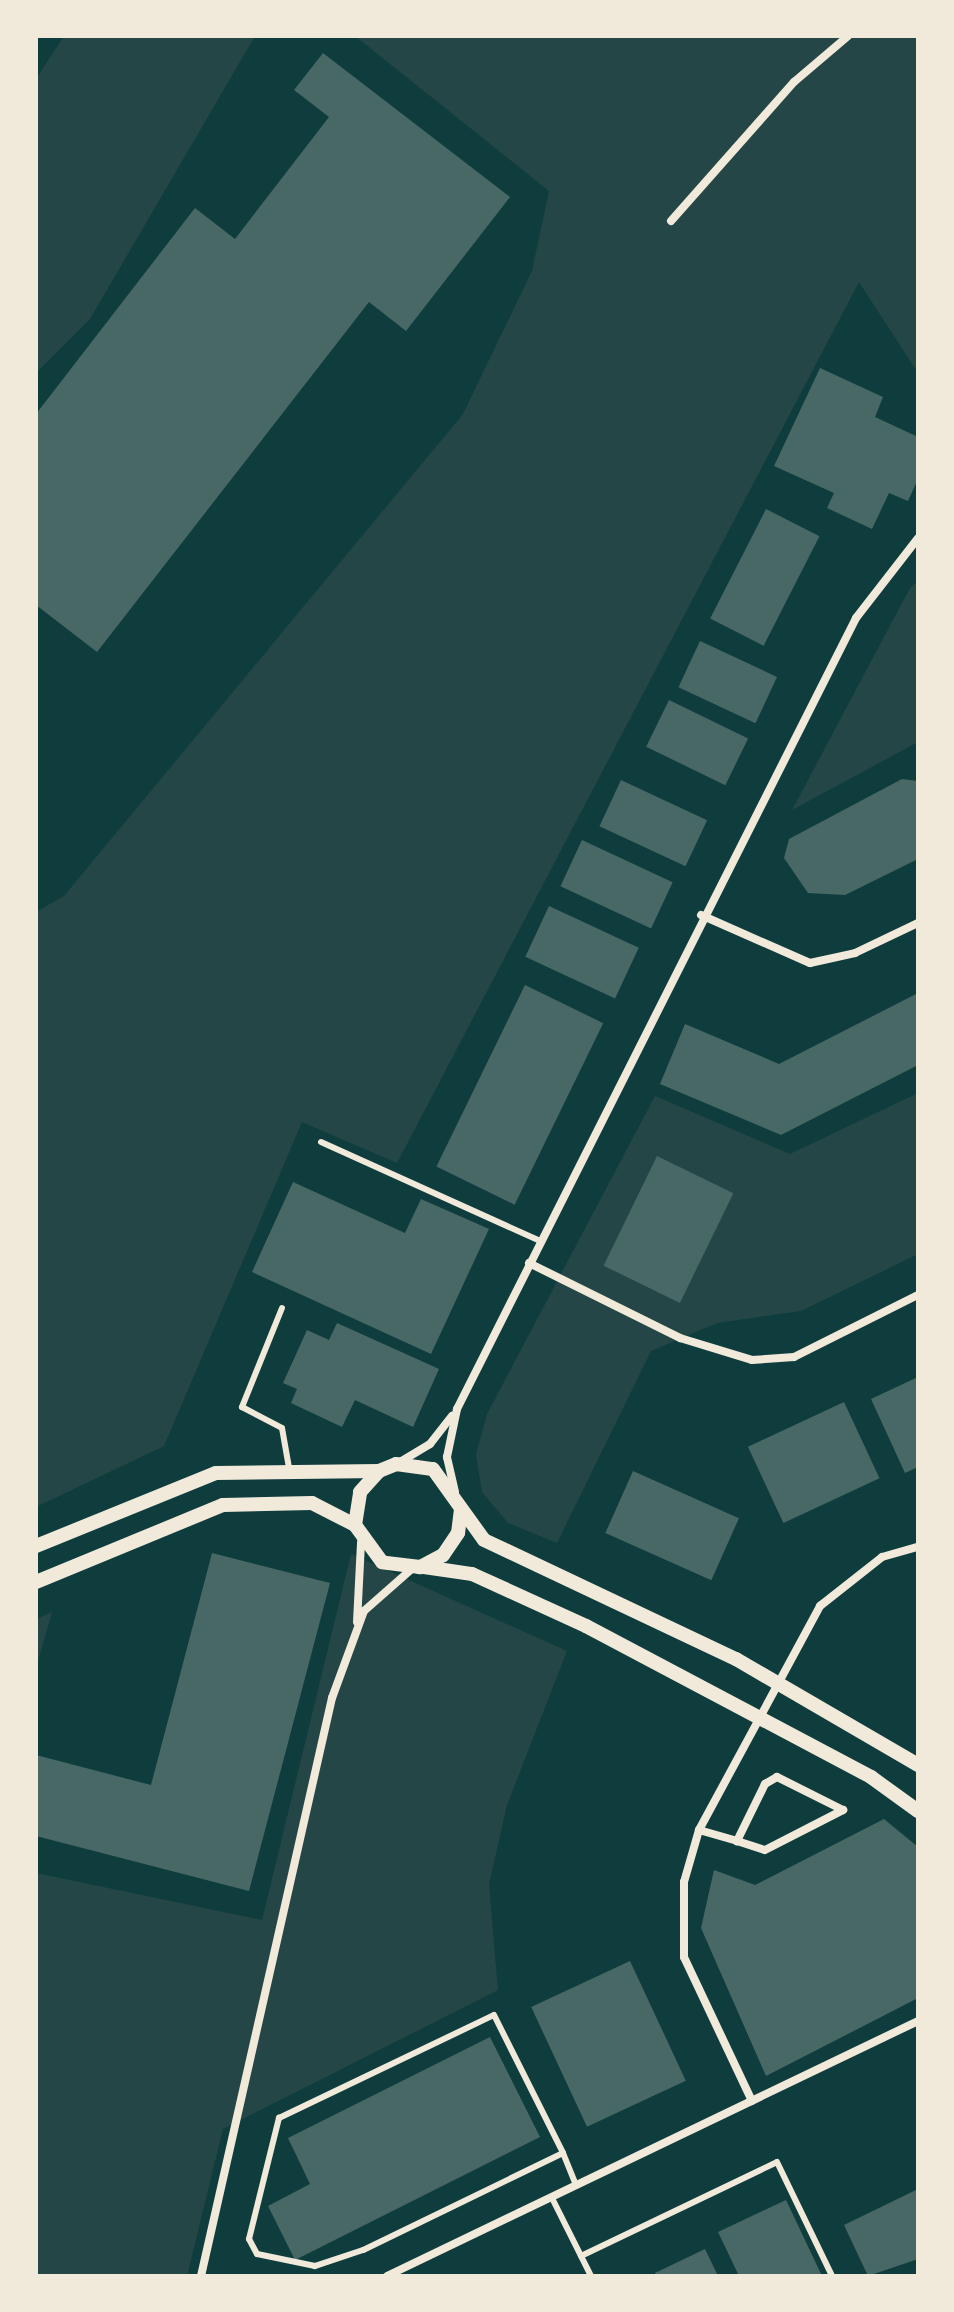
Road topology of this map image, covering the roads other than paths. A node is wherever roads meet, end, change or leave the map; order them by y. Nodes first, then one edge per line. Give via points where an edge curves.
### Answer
1 (848, 36) edge
2 (671, 221) dead end
3 (918, 538) edge
4 (701, 915) junction
5 (918, 923) edge
6 (321, 1142) dead end
7 (540, 1241) junction
8 (529, 1263) junction
9 (918, 1295) edge
10 (282, 1308) dead end
11 (457, 1409) junction
12 (396, 1464) junction
13 (289, 1467) junction
14 (379, 1471) junction
15 (455, 1492) junction
16 (461, 1509) junction
17 (355, 1525) junction
18 (361, 1542) junction
19 (915, 1543) edge
20 (36, 1546) edge
21 (417, 1567) junction
22 (36, 1582) edge
23 (356, 1630) junction
24 (776, 1681) junction
25 (760, 1715) junction
26 (918, 1765) edge
27 (918, 1811) edge
28 (699, 1830) junction
29 (737, 1841) junction
30 (918, 2021) edge
31 (752, 2101) junction
32 (563, 2153) junction
33 (576, 2186) junction
34 (552, 2198) junction
35 (581, 2256) junction
36 (201, 2276) edge
37 (387, 2276) edge
38 (591, 2276) edge
39 (832, 2276) edge

1 - 2 street via 794,82
3 - 4 street via 856,618
4 - 5 street via 810,963 855,953
4 - 7 street
6 - 7 lane
7 - 8 street
8 - 9 street via 680,1338 752,1360 794,1357
8 - 11 street
10 - 13 lane via 242,1407 282,1428
11 - 12 street via 430,1444
11 - 15 street via 447,1457
12 - 14 street
12 - 15 street via 433,1469
13 - 14 street
13 - 20 street via 184,1482
14 - 17 street via 360,1492
15 - 16 street
16 - 21 street via 458,1533 443,1555
16 - 24 street via 484,1540
17 - 18 street
17 - 22 street via 312,1503 223,1505
18 - 21 street via 382,1562
18 - 23 street
19 - 24 street via 820,1606
21 - 23 street via 380,1592
21 - 25 street via 472,1574
23 - 36 street via 315,1763
24 - 25 street
24 - 26 street
25 - 27 street
25 - 28 street
28 - 29 street
28 - 31 street via 684,1882 684,1957
29 - 29 street via 765,1850 843,1810 777,1777 765,1784
30 - 31 street
31 - 33 street
32 - 32 lane via 494,2015 279,2118 249,2239 257,2254 315,2266 363,2250
32 - 33 lane
33 - 34 street
34 - 35 lane
34 - 37 street
35 - 38 lane
35 - 39 lane via 777,2162

